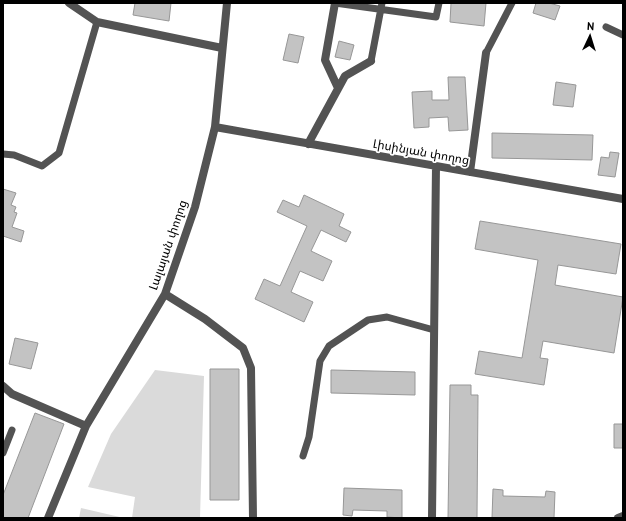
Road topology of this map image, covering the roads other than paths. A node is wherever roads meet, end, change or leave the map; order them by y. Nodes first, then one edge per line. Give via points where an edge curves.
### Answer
1 (69, 3) edge
2 (227, 3) edge
3 (335, 3) edge
4 (439, 3) edge
5 (512, 3) edge
6 (381, 6) edge
7 (97, 22) junction
8 (606, 27) dead end
9 (623, 35) edge
10 (222, 48) junction
11 (486, 53) joint
12 (371, 61) joint
13 (338, 88) junction
14 (215, 127) junction
15 (308, 144) junction
16 (3, 154) edge
17 (436, 166) junction
18 (470, 172) junction
19 (623, 199) edge
20 (165, 294) junction
21 (434, 330) junction
22 (3, 386) edge
23 (86, 426) junction
24 (12, 430) dead end
25 (3, 453) edge
26 (303, 456) dead end
27 (623, 516) edge
28 (48, 518) edge
29 (253, 518) edge
30 (432, 518) edge
31 (618, 518) edge

1 - 7 street
2 - 10 street, Լալայան փողոց
3 - 6 lane
3 - 13 street via 324,60
4 - 6 lane via 436,17
5 - 11 lane
6 - 12 lane
7 - 10 street
7 - 16 lane via 59,153 42,166 14,155
8 - 9 lane
10 - 14 street, Լալայան փողոց
11 - 18 street
12 - 13 street via 345,76
13 - 15 street
14 - 15 street, Լիսինյան փողոց
14 - 20 street, Լալայան փողոց via 195,207
15 - 17 street, Լիսինյան փողոց
17 - 18 street, Լիսինյան փողոց
17 - 21 street
18 - 19 street, Լիսինյան փողոց
20 - 23 street, Լալայան փողոց
20 - 29 street via 205,319 243,348 251,368
21 - 26 lane via 387,317 368,320 329,346 320,360 309,437
21 - 30 street
22 - 23 street via 12,394
23 - 28 street, Լալայան փողոց
24 - 25 lane
27 - 31 street

